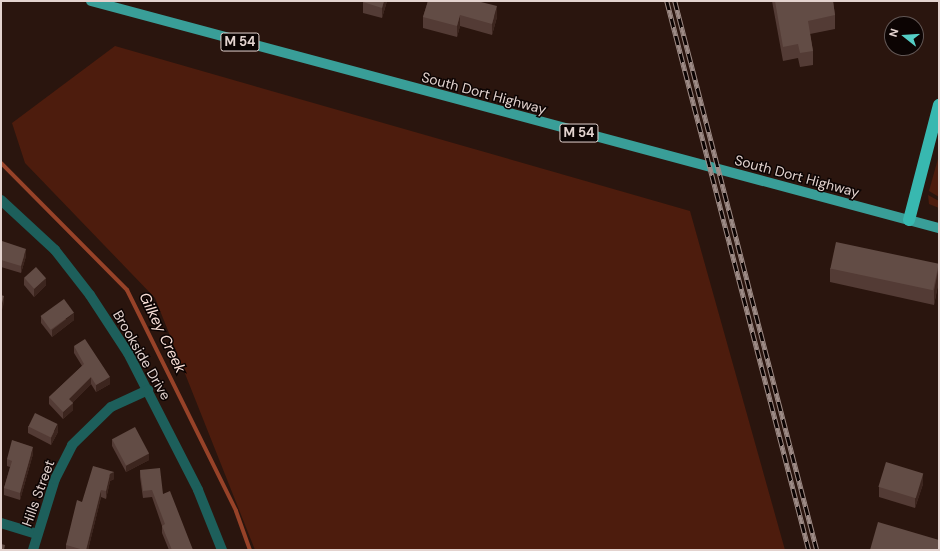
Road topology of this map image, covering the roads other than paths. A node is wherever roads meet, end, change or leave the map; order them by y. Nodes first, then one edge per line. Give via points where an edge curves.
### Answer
1 (91, 1) edge
2 (939, 105) edge
3 (1, 200) edge
4 (909, 220) junction
5 (939, 228) edge
6 (148, 390) junction
7 (1, 523) edge
8 (37, 534) junction
9 (32, 550) edge
10 (222, 550) edge

1 - 4 main road, South Dort Highway / M 54
2 - 4 highway
3 - 6 street, Brookside Drive via 55,250 90,295
4 - 5 main road, South Dort Highway / M 54
6 - 8 street, Hills Street via 111,407 72,444 55,479
6 - 10 street, Brookside Drive via 198,490
7 - 8 street
8 - 9 street, Hills Street

